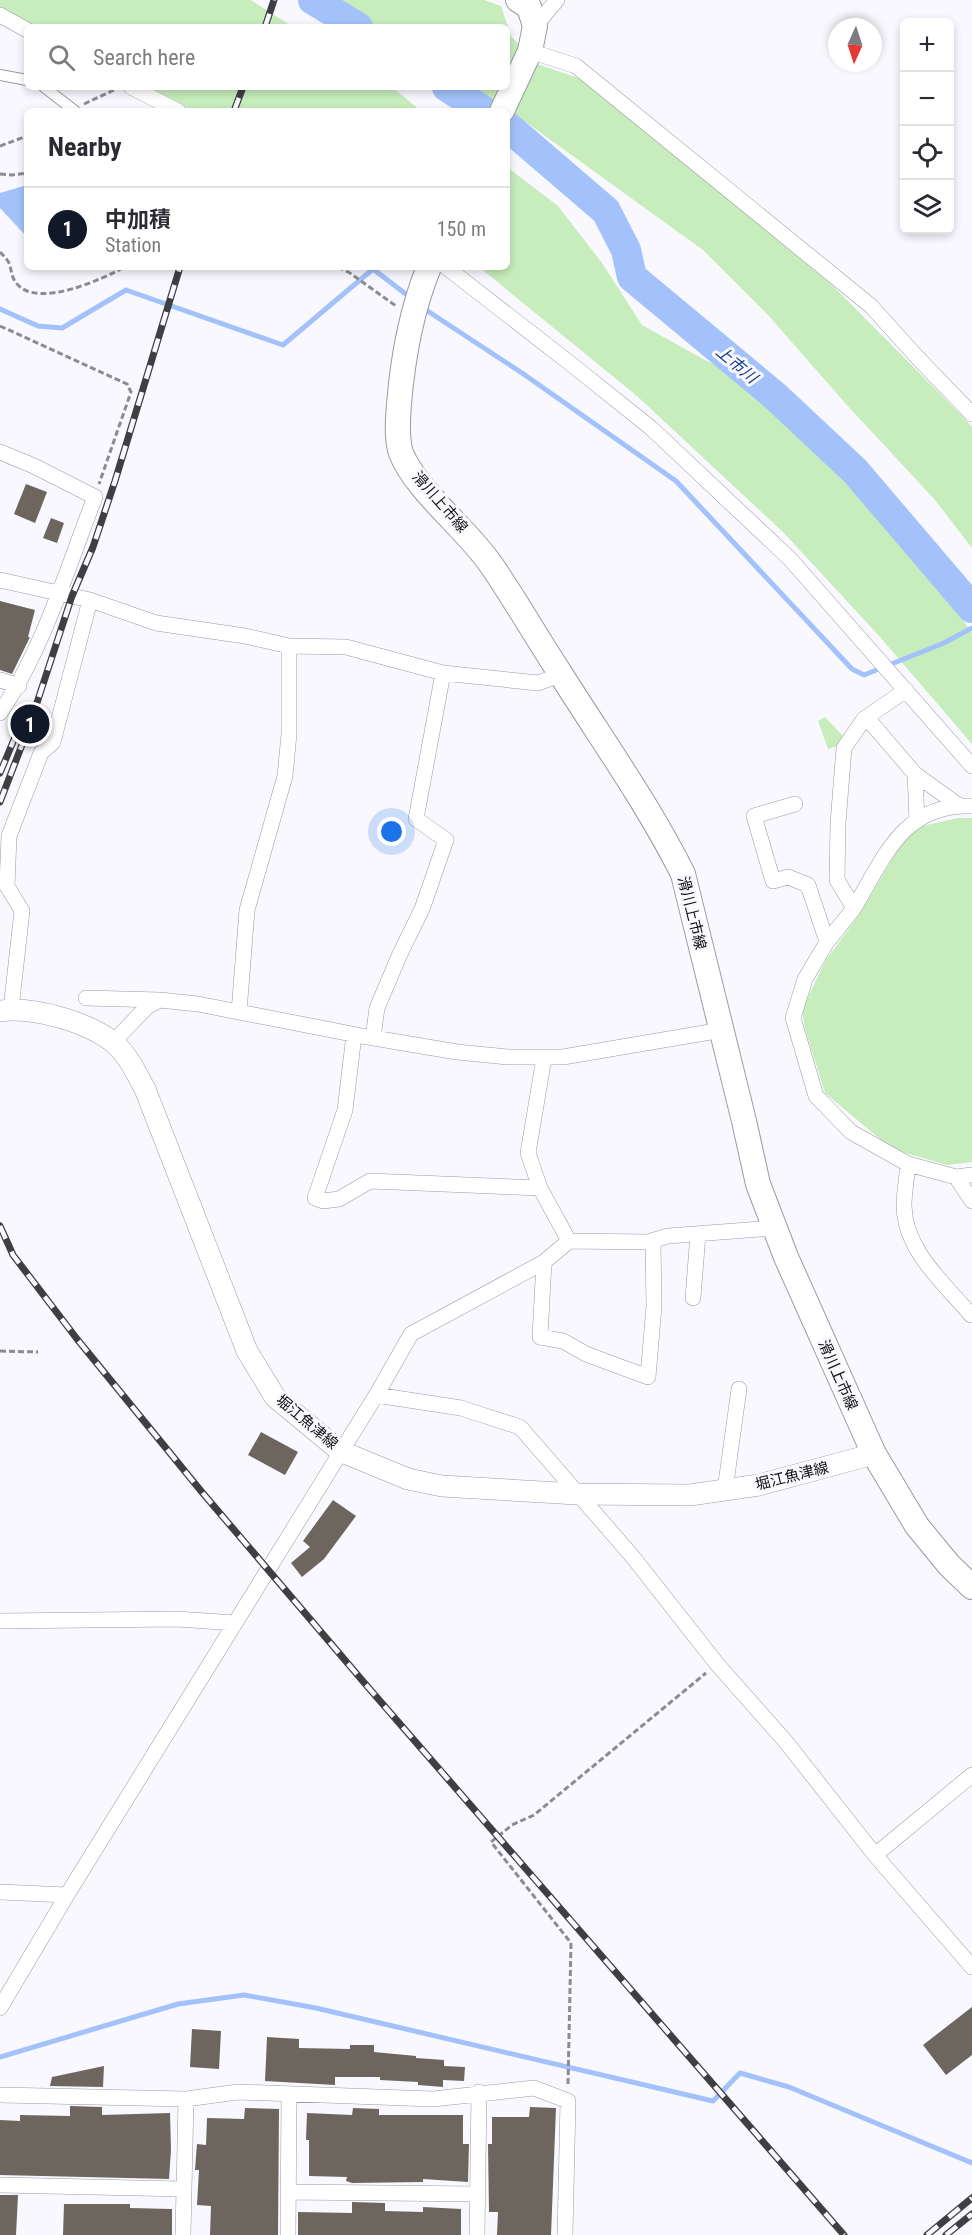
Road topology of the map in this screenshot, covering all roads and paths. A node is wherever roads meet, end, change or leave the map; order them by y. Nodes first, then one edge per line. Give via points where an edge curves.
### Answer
1 (518, 0) edge
2 (557, 0) edge
3 (0, 15) edge
4 (535, 26) junction
5 (24, 28) edge
6 (530, 51) junction
7 (0, 75) edge
8 (24, 79) edge
9 (48, 90) edge
10 (114, 90) edge
11 (137, 90) edge
12 (71, 108) edge
13 (78, 108) edge
14 (172, 108) edge
15 (503, 108) edge
16 (24, 137) edge
17 (0, 146) edge
18 (24, 173) edge
19 (0, 174) edge
20 (0, 252) edge
21 (119, 270) edge
22 (344, 270) edge
23 (428, 270) edge
24 (450, 270) edge
25 (412, 317) junction
26 (0, 326) edge
27 (972, 414) edge
28 (0, 452) edge
29 (95, 497) junction
30 (0, 580) edge
31 (58, 593) junction
32 (90, 600) junction
33 (289, 646) junction
34 (443, 673) junction
35 (560, 675) junction
36 (0, 680) edge
37 (19, 686) junction
38 (906, 690) junction
39 (0, 713) edge
40 (867, 718) junction
41 (972, 766) edge
42 (915, 774) junction
43 (795, 804) dead end
44 (965, 805) edge
45 (916, 821) junction
46 (854, 908) junction
47 (826, 942) junction
48 (86, 998) dead end
49 (160, 1000) junction
50 (5, 1010) edge
51 (239, 1012) junction
52 (722, 1030) junction
53 (354, 1035) junction
54 (373, 1038) junction
55 (113, 1042) junction
56 (544, 1058) junction
57 (908, 1164) junction
58 (972, 1175) edge
59 (956, 1177) junction
60 (540, 1188) junction
61 (972, 1201) edge
62 (774, 1228) junction
63 (698, 1234) junction
64 (569, 1241) junction
65 (653, 1241) junction
66 (544, 1262) junction
67 (693, 1298) dead end
68 (972, 1308) edge
69 (972, 1316) edge
70 (0, 1351) edge
71 (38, 1352) dead end
72 (739, 1389) dead end
73 (376, 1395) junction
74 (340, 1451) junction
75 (874, 1454) junction
76 (725, 1490) junction
77 (577, 1494) junction
78 (972, 1587) edge
79 (0, 1621) edge
80 (235, 1623) junction
81 (717, 1664) junction
82 (972, 1774) edge
83 (875, 1855) junction
84 (0, 1892) edge
85 (67, 1895) junction
86 (972, 1967) edge
87 (0, 2008) edge
88 (479, 2092) junction
89 (289, 2094) junction
90 (0, 2095) edge
91 (186, 2099) junction
92 (567, 2101) junction
93 (0, 2185) edge
94 (184, 2189) junction
95 (288, 2192) junction
96 (478, 2194) junction
97 (183, 2235) edge
98 (288, 2235) edge
99 (477, 2235) edge
100 (565, 2235) edge

1 - 4 main road via 529,7
2 - 4 street
3 - 5 street
4 - 6 main road
6 - 15 main road
6 - 27 street via 576,66 871,306
7 - 8 street
9 - 12 street
10 - 13 path
11 - 14 street
16 - 17 path
18 - 19 path
20 - 21 path via 18,286 28,291 67,291
22 - 25 path
23 - 25 main road, 滑川上市線
24 - 38 street via 676,452 790,559
25 - 35 main road, 滑川上市線 via 397,426 401,453 417,480 492,565
26 - 29 path via 127,384 131,392
28 - 29 street
29 - 31 street
30 - 31 street
31 - 32 street
31 - 37 street
32 - 33 street via 156,623
32 - 50 street via 53,742 40,753 9,836 7,886 22,911
33 - 34 street via 346,647
33 - 51 street via 285,776 247,910
34 - 35 street via 538,683
34 - 54 street via 416,819 446,840 422,909 377,1008
35 - 52 main road, 滑川上市線 via 615,756 684,874
36 - 37 street
37 - 39 street
38 - 40 street
38 - 41 street
40 - 42 street
40 - 46 street via 843,748 837,880
42 - 44 street
42 - 45 street
43 - 47 street via 754,816 773,881 788,877 808,885
44 - 45 street via 926,813
45 - 46 street via 897,836
46 - 47 street
47 - 57 street via 805,979 793,1018 816,1096 851,1132
48 - 49 street
49 - 51 street
49 - 55 street via 148,1006
50 - 55 main road, 堀江魚津線 via 47,1013
51 - 53 street
52 - 56 street
52 - 62 main road, 滑川上市線 via 758,1184
53 - 54 street
53 - 60 street via 345,1110 315,1198 339,1199 370,1181
54 - 56 street via 457,1052
55 - 74 main road, 堀江魚津線 via 129,1059 145,1089 247,1351 275,1397
56 - 60 street via 528,1153
57 - 59 street
57 - 69 street via 904,1207 909,1233 922,1258
58 - 59 street
59 - 61 street
60 - 64 street
62 - 63 street
62 - 75 main road, 滑川上市線
63 - 65 street
63 - 67 street
64 - 65 street
64 - 66 street
65 - 66 street via 654,1306 648,1377 586,1354 563,1341 540,1337
66 - 73 street via 411,1334
68 - 69 street
70 - 71 path
72 - 76 street
73 - 74 street
73 - 77 street via 461,1408 520,1427
74 - 77 main road, 堀江魚津線 via 408,1479 442,1486
74 - 80 street
75 - 76 main road, 堀江魚津線 via 759,1485
75 - 78 main road, 滑川上市線 via 917,1526
76 - 77 main road, 堀江魚津線 via 690,1495
77 - 81 street via 632,1556
79 - 80 street via 177,1618
80 - 85 street
81 - 83 street via 786,1742
81 - 92 path via 534,1815 512,1825 491,1842 571,1943
82 - 83 street
83 - 86 street
84 - 85 street
85 - 87 street
88 - 89 street via 433,2098
88 - 92 street via 534,2088
88 - 96 street
89 - 91 street via 238,2092
89 - 95 street
90 - 91 street
91 - 94 street
92 - 100 street
93 - 94 street
94 - 97 street
95 - 96 street
95 - 98 street
96 - 99 street

